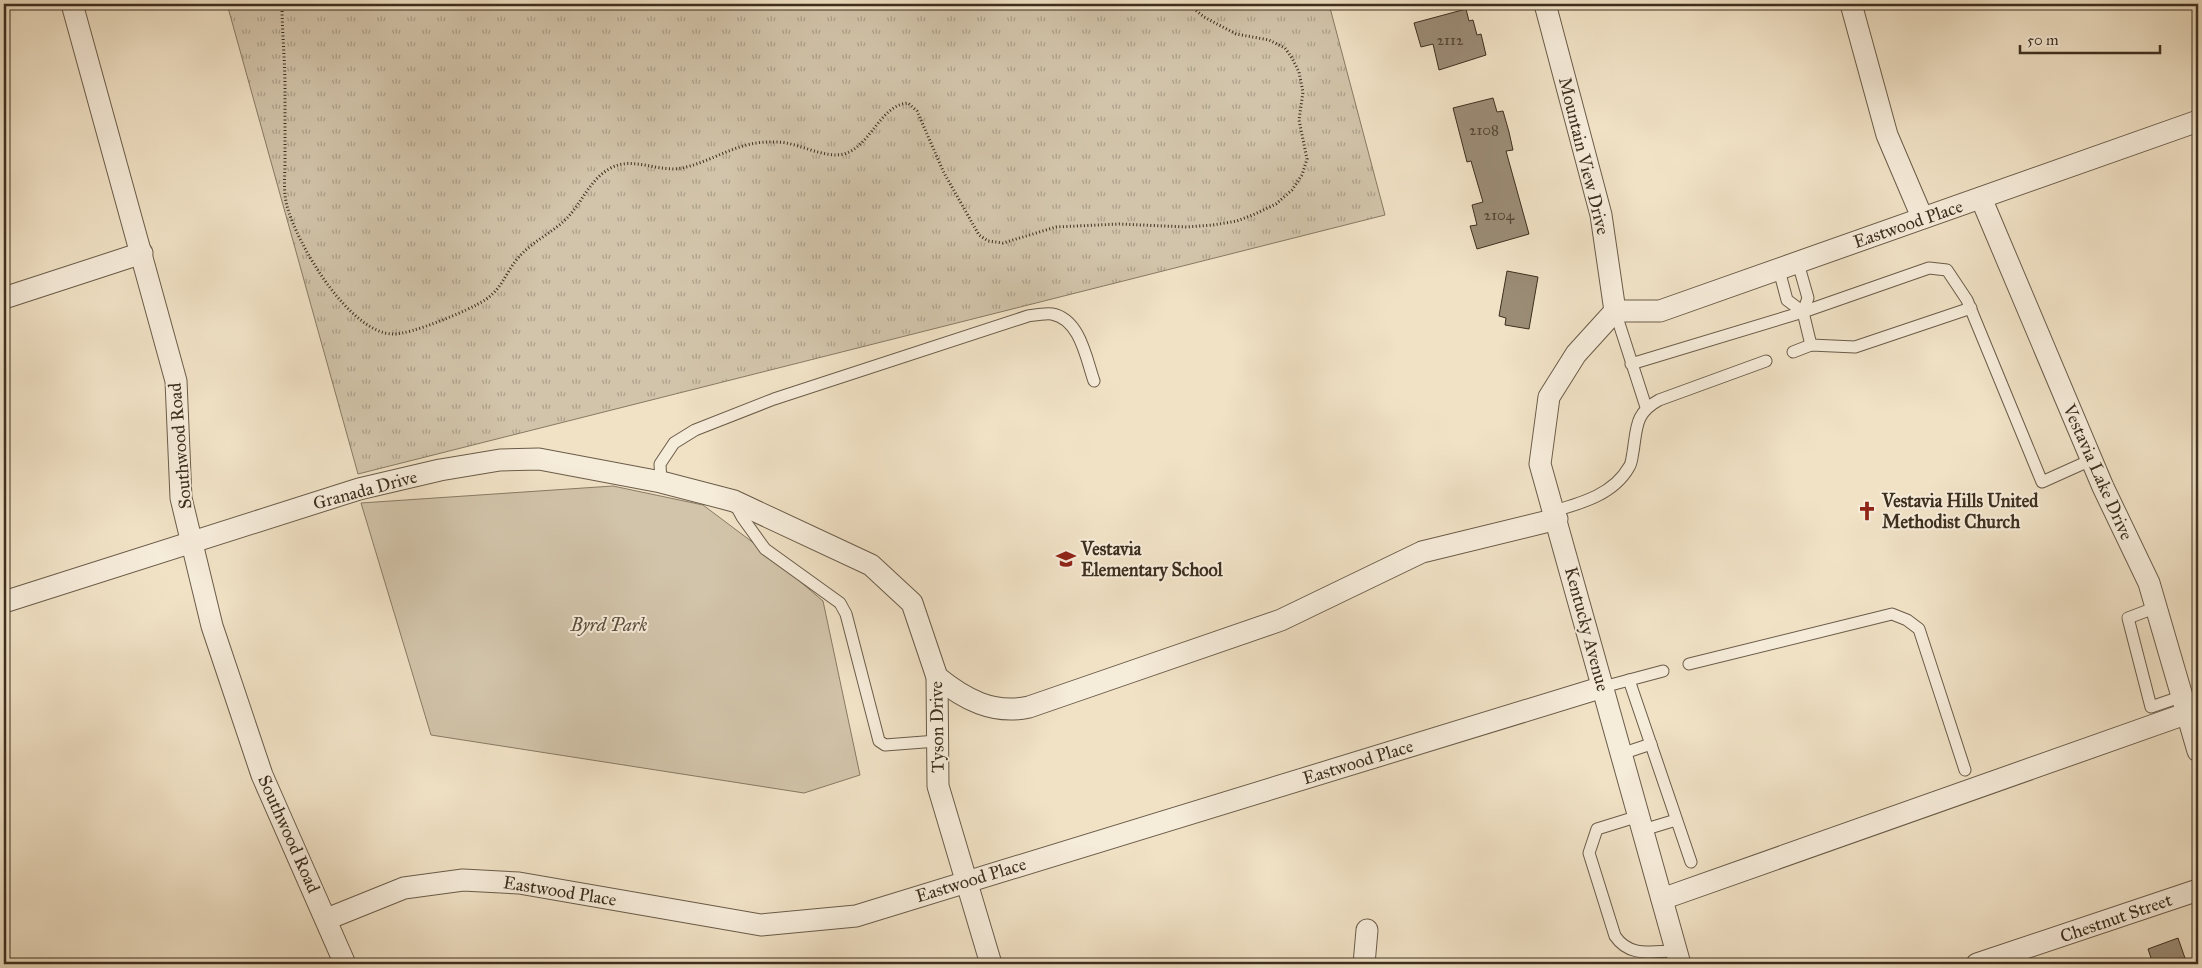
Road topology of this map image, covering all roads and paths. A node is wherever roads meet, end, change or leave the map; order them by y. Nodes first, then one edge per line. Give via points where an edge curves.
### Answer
1 (72, 4) edge
2 (282, 4) edge
3 (1188, 4) edge
4 (1545, 4) edge
5 (1851, 4) edge
6 (2198, 121) edge
7 (1981, 198) junction
8 (1922, 217) junction
9 (142, 253) junction
10 (1788, 266) junction
11 (4, 298) edge
12 (1971, 308) junction
13 (1615, 311) junction
14 (1803, 312) junction
15 (1810, 345) junction
16 (1793, 352) dead end
17 (1766, 361) dead end
18 (1631, 364) junction
19 (1094, 381) dead end
20 (1646, 407) junction
21 (2092, 460) junction
22 (661, 482) junction
23 (734, 501) junction
24 (1556, 515) junction
25 (192, 542) junction
26 (4, 602) edge
27 (2157, 608) junction
28 (1689, 664) dead end
29 (1663, 671) dead end
30 (937, 677) junction
31 (1629, 680) junction
32 (1603, 687) junction
33 (2185, 705) junction
34 (938, 741) junction
35 (1651, 744) junction
36 (2198, 751) edge
37 (1621, 754) junction
38 (1965, 770) dead end
39 (1676, 820) junction
40 (1641, 823) junction
41 (1691, 862) dead end
42 (966, 881) junction
43 (2198, 890) edge
44 (1662, 898) junction
45 (327, 919) junction
46 (1368, 930) dead end
47 (1678, 957) edge
48 (345, 964) edge
49 (991, 964) edge
50 (1364, 964) edge
51 (1977, 964) edge

1 - 9 street, Southwood Road
2 - 3 path via 284,187 287,207 313,267 363,321 391,334 403,333 468,310 486,299 500,288 517,259 532,244 560,226 595,179 609,168 624,163 681,168 756,142 794,143 833,155 844,154 866,138 888,114 908,103 917,111 944,173 979,235 988,242 1003,243 1056,227 1132,224 1188,227 1237,221 1255,214 1276,204 1292,190 1307,159 1299,120 1303,92 1299,72 1285,48 1270,40 1236,34 1204,18
4 - 13 street, Mountain View Drive via 1600,215
5 - 8 street via 1887,135
6 - 7 street, Eastwood Place
7 - 8 street, Eastwood Place
7 - 21 street, Vestavia Lake Drive
8 - 10 street, Eastwood Place
9 - 11 street
9 - 25 street, Southwood Road via 176,381 181,498
10 - 13 street, Eastwood Place via 1660,312
10 - 14 lane via 1808,298
10 - 14 lane via 1788,300
12 - 14 lane via 1947,270 1929,268
12 - 15 lane via 1855,347
12 - 21 lane via 2042,482
13 - 18 lane
13 - 24 street, Kentucky Avenue via 1576,354 1549,398 1540,464
14 - 15 lane
14 - 18 lane
15 - 16 lane
17 - 20 lane
18 - 20 lane
19 - 22 lane via 1082,344 1070,324 1052,314 1028,316 774,399 695,430 674,443 660,464
20 - 24 lane via 1639,417 1630,466 1615,484 1592,500
21 - 27 street, Vestavia Lake Drive via 2149,582
22 - 23 street, Granada Drive
22 - 25 street, Granada Drive via 539,459 500,460 359,489
23 - 30 street, Tyson Drive via 871,565 912,603
23 - 34 lane via 765,548 840,603 846,614 879,741 885,745
24 - 30 street via 1422,552 1280,620 1029,706 1003,710 988,707 958,693
24 - 32 street, Kentucky Avenue
25 - 26 street, Granada Drive
25 - 45 street, Southwood Road via 212,626 262,775
27 - 33 street, Vestavia Lake Drive
27 - 33 lane via 2128,618 2151,707
28 - 38 lane via 1892,614 1908,620 1919,629
29 - 31 lane
30 - 34 street, Tyson Drive
31 - 32 lane
31 - 35 lane
32 - 37 street, Kentucky Avenue
32 - 42 street, Eastwood Place
33 - 36 street, Vestavia Lake Drive
33 - 44 street
34 - 42 street, Tyson Drive via 938,786
35 - 37 lane
35 - 39 lane
37 - 40 street, Kentucky Avenue
39 - 40 lane
39 - 41 lane
40 - 44 street, Kentucky Avenue
40 - 47 lane via 1597,829 1589,853 1615,936 1622,946 1635,952
42 - 45 street, Eastwood Place via 856,916 760,925 519,883 462,880 404,888
42 - 49 street, Tyson Drive
43 - 51 street, Chestnut Street
44 - 47 street, Kentucky Avenue
45 - 48 street, Southwood Road
46 - 50 street

